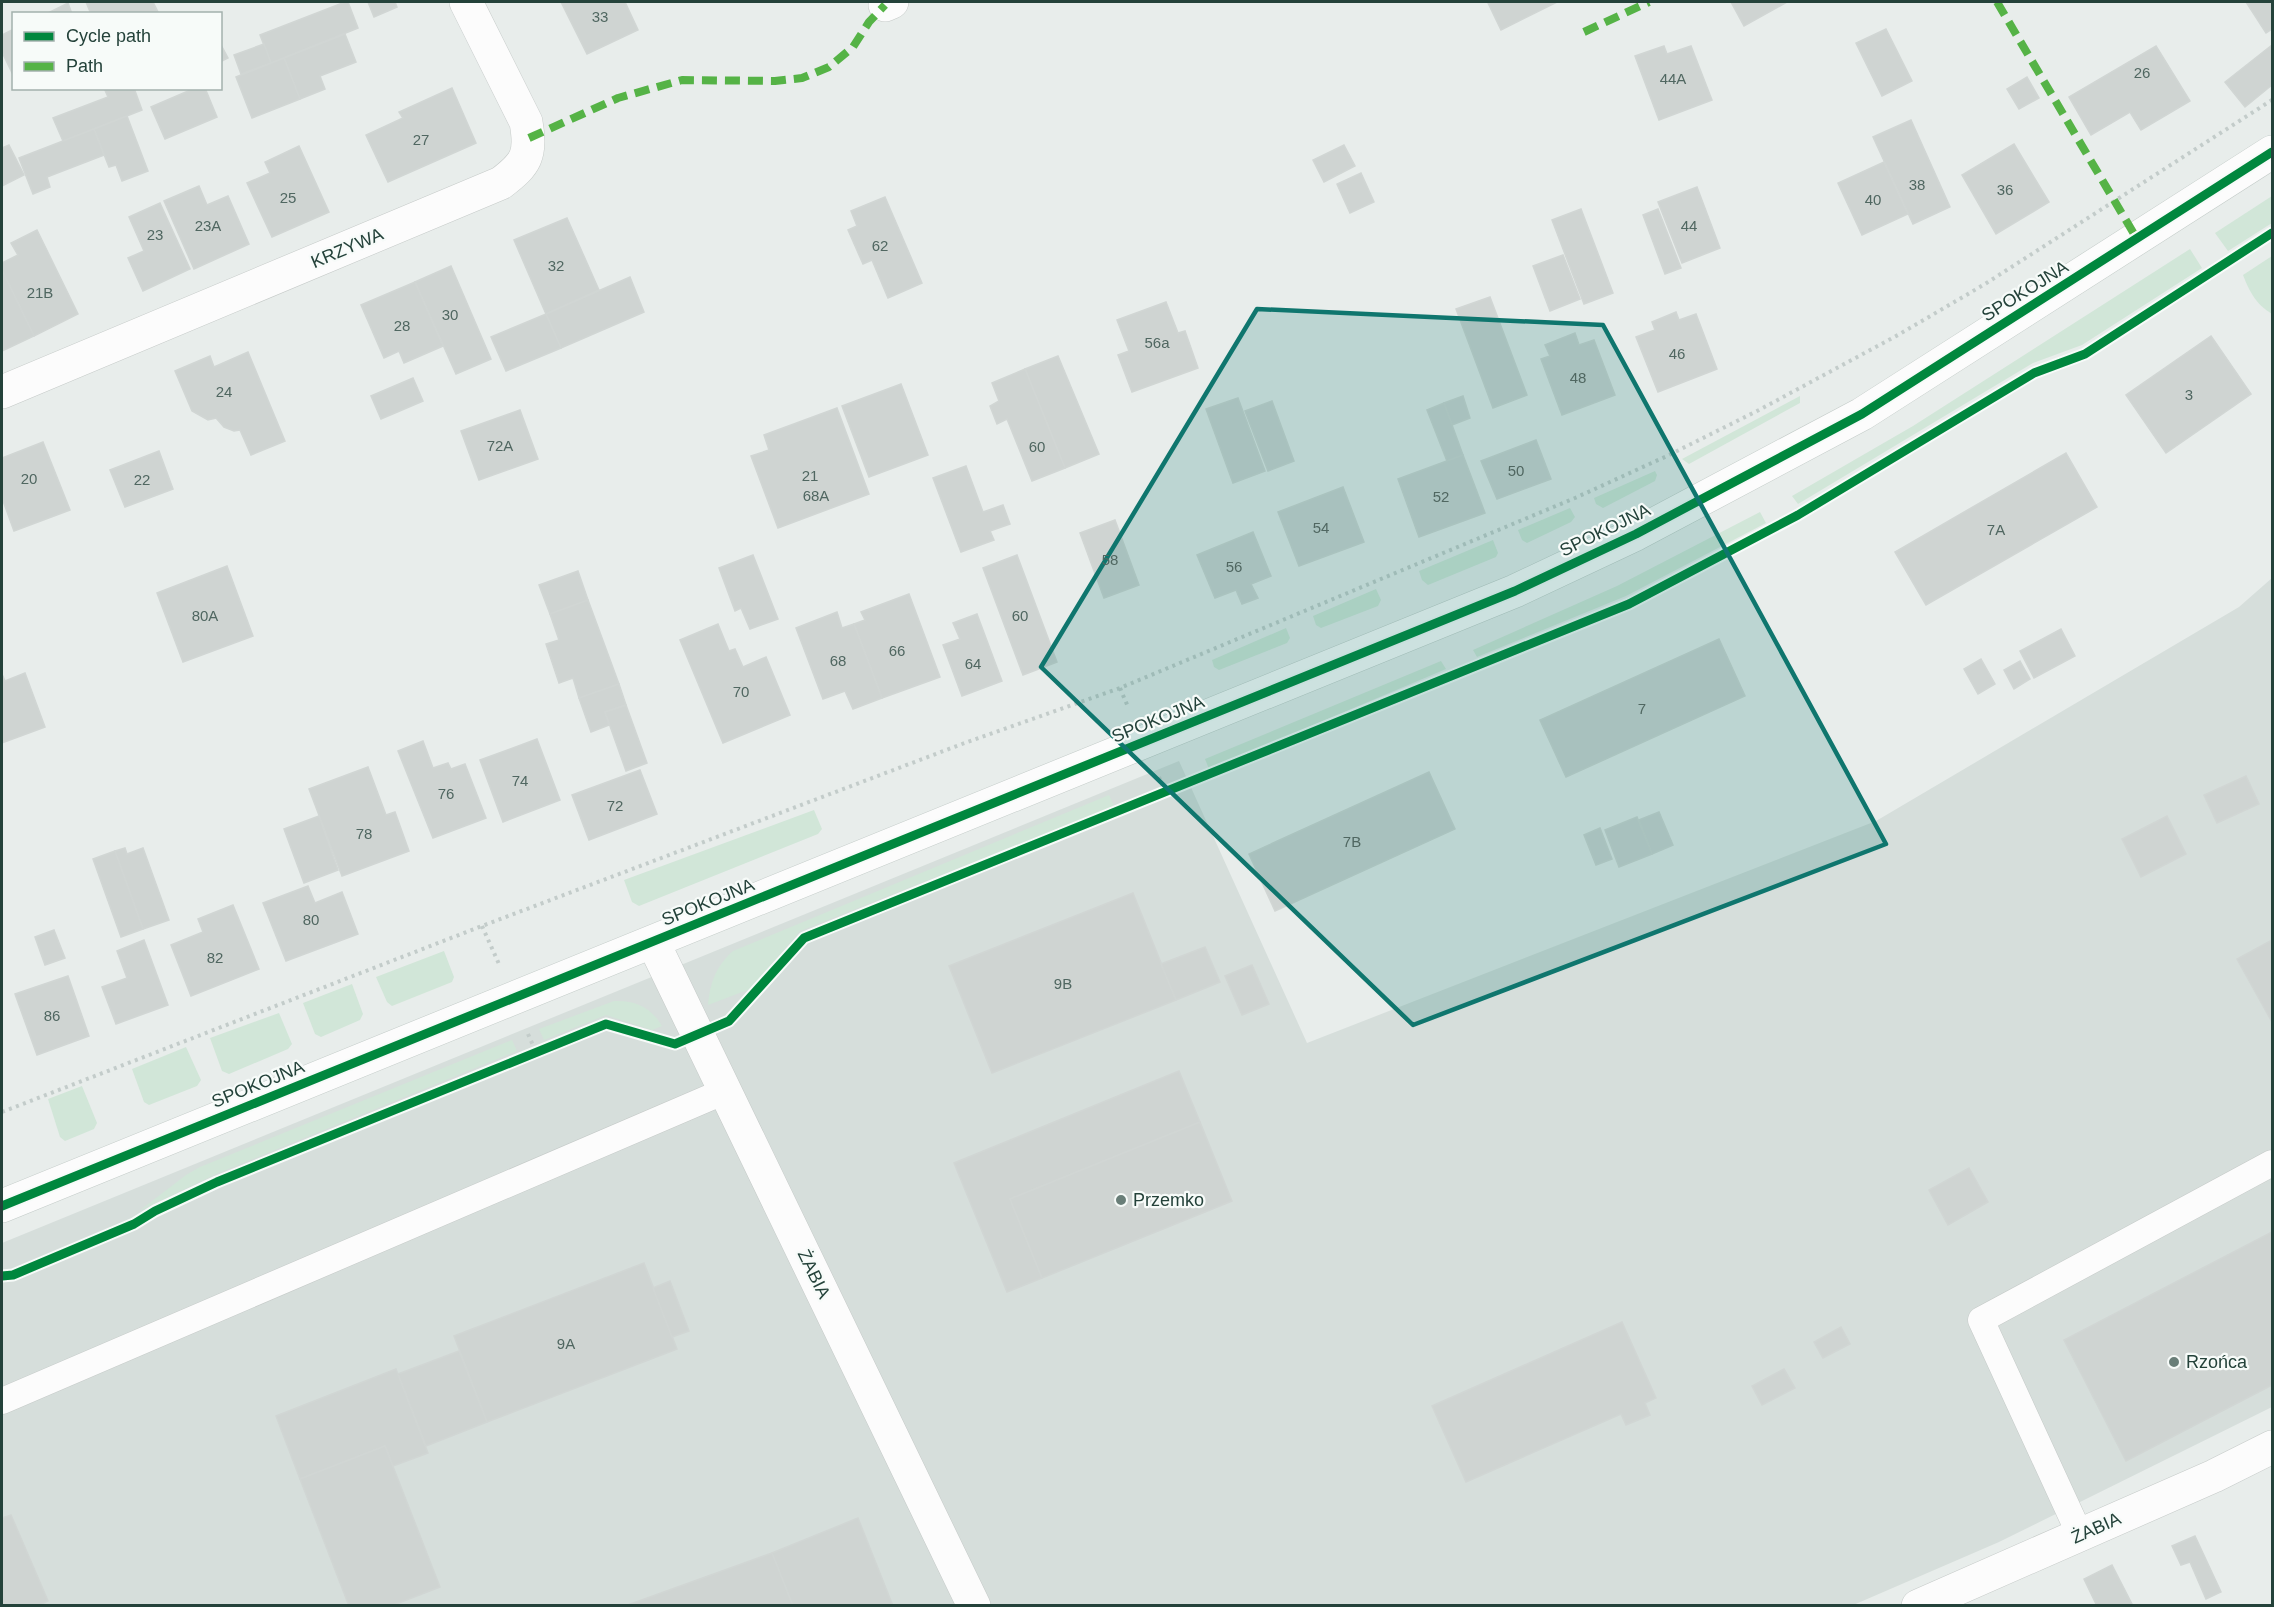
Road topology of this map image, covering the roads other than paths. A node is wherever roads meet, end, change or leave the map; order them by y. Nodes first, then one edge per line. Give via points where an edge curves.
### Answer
1 (466, 2) edge
2 (2272, 152) edge
3 (2, 392) edge
4 (653, 942) junction
5 (725, 1091) junction
6 (2272, 1163) edge
7 (2, 1206) edge
8 (2, 1401) edge
9 (2272, 1447) edge
10 (2080, 1535) junction
11 (974, 1605) edge
12 (1918, 1605) edge

1 - 3 street, KRZYWA via 526,122 528,155 518,169 501,183
2 - 4 street, SPOKOJNA via 1862,414 1636,534 1515,591
4 - 5 street, ŻABIA
4 - 7 street, SPOKOJNA
5 - 8 lane
5 - 11 street, ŻABIA
6 - 10 lane via 1981,1320
9 - 10 street, ŻABIA
10 - 12 street, ŻABIA

